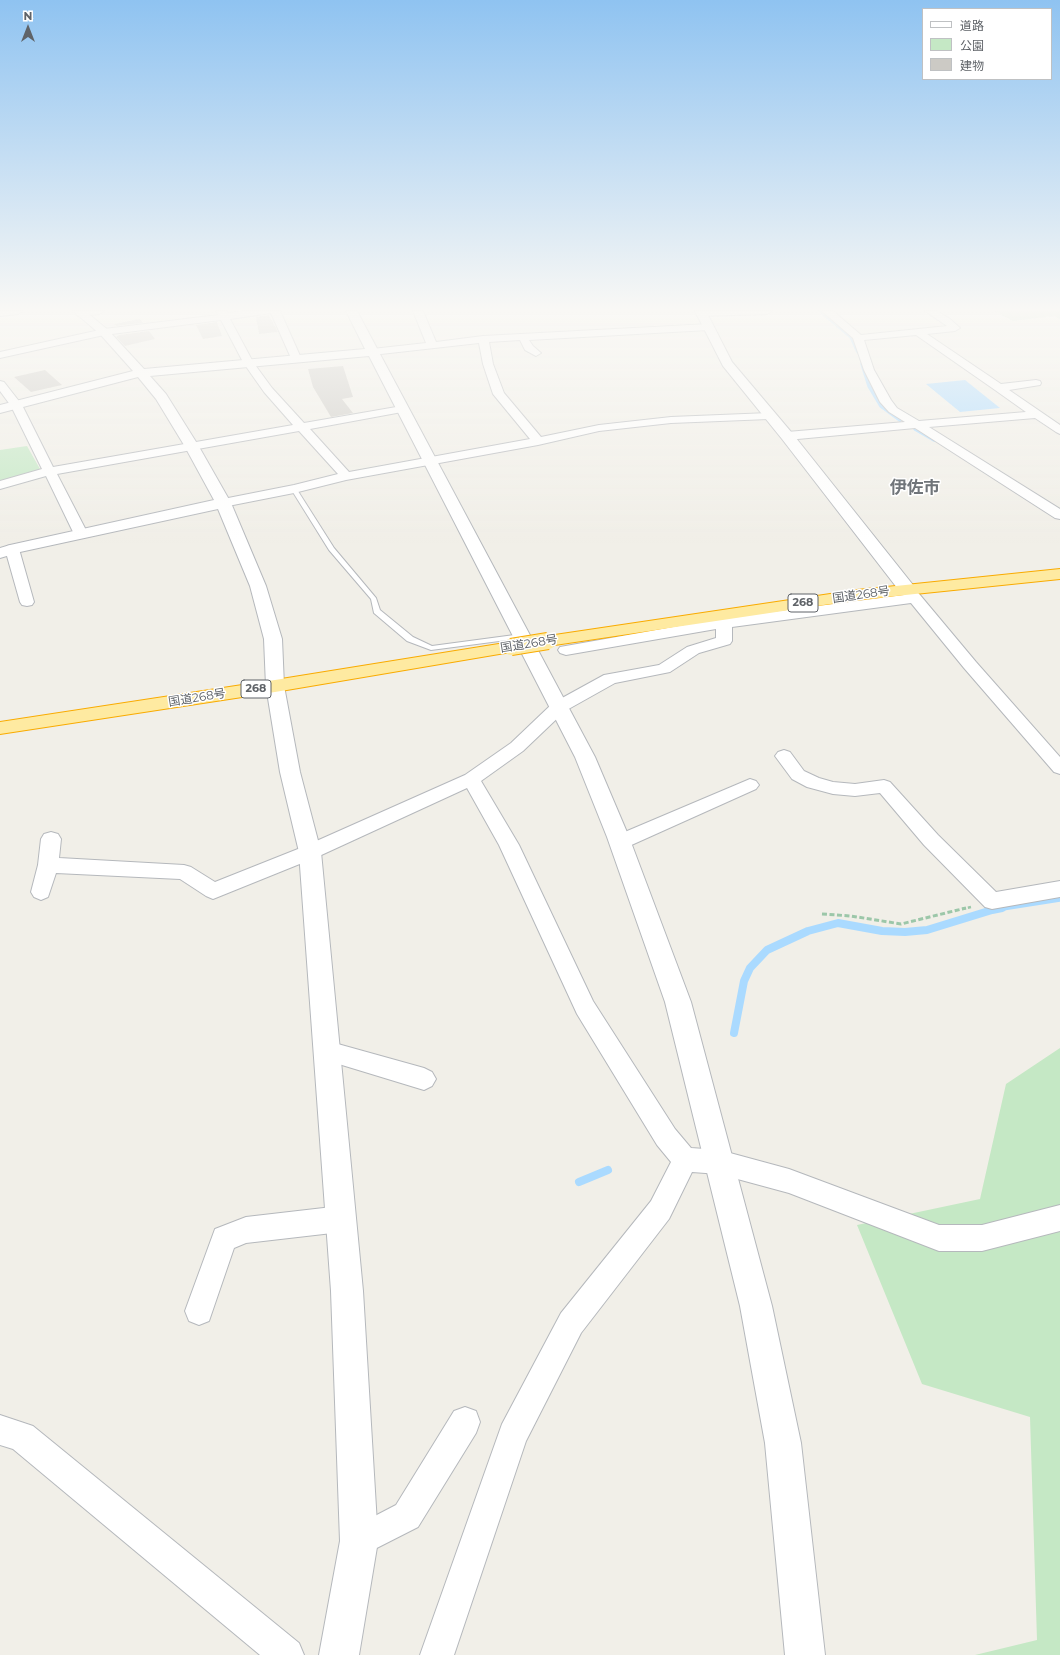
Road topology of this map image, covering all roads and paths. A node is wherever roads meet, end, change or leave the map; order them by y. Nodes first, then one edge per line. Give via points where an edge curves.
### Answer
1 (3, 388) edge
2 (81, 388) edge
3 (153, 388) edge
4 (267, 388) edge
5 (391, 388) edge
6 (497, 388) edge
7 (747, 388) edge
8 (879, 388) edge
9 (999, 388) edge
10 (16, 405) junction
11 (0, 409) edge
12 (402, 409) junction
13 (1037, 414) junction
14 (769, 416) junction
15 (916, 425) junction
16 (301, 426) junction
17 (1060, 430) edge
18 (787, 436) junction
19 (538, 441) junction
20 (191, 445) junction
21 (430, 461) junction
22 (50, 471) junction
23 (346, 476) junction
24 (0, 485) edge
25 (294, 489) junction
26 (223, 503) junction
27 (1060, 515) edge
28 (81, 534) junction
29 (6, 551) edge
30 (1060, 574) edge
31 (911, 594) junction
32 (26, 602) dead end
33 (724, 623) junction
34 (516, 642) junction
35 (566, 650) dead end
36 (275, 686) junction
37 (559, 707) junction
38 (0, 728) edge
39 (784, 756) dead end
40 (1060, 768) edge
41 (471, 779) junction
42 (750, 785) dead end
43 (51, 839) dead end
44 (620, 842) junction
45 (310, 852) junction
46 (48, 865) junction
47 (1060, 889) edge
48 (42, 892) dead end
49 (992, 901) junction
50 (822, 914) dead end
51 (327, 1052) junction
52 (424, 1079) dead end
53 (685, 1160) junction
54 (718, 1162) junction
55 (1060, 1218) edge
56 (341, 1219) junction
57 (199, 1311) dead end
58 (465, 1422) dead end
59 (0, 1430) edge
60 (359, 1541) junction
61 (287, 1655) edge
62 (339, 1655) edge
63 (437, 1655) edge
64 (805, 1655) edge

1 - 10 street
2 - 10 street
3 - 20 street
4 - 16 street
5 - 12 street
6 - 19 street
7 - 14 street
8 - 15 street via 894,410
9 - 13 street
10 - 11 street
10 - 22 street
12 - 16 street
12 - 21 street
13 - 15 street
13 - 17 street
14 - 18 street
14 - 19 street via 671,420 599,428
15 - 18 street
15 - 27 street
16 - 20 street
16 - 23 street
18 - 31 street
19 - 21 street
20 - 22 street
20 - 26 street
21 - 23 street
21 - 34 street
22 - 24 street
22 - 28 street
23 - 25 street
25 - 26 street
25 - 34 lane via 331,549 374,599 377,611 410,639 431,648
26 - 28 street
26 - 36 street via 258,586 273,639
28 - 29 street
29 - 32 street
30 - 31 highway, 国道268号 / 268
31 - 33 street
31 - 34 highway, 国道268号 / 268, bridge via 857,594 548,641
31 - 40 street
33 - 35 street
33 - 37 street via 724,641 693,650 664,668 610,679
34 - 36 highway, 国道268号 / 268
34 - 37 street
36 - 38 highway, 国道268号 / 268
36 - 45 street via 290,772
37 - 41 street via 517,747
37 - 44 street via 585,757
39 - 49 street via 798,775 813,783 855,790 884,786 931,840
41 - 45 street
41 - 53 street via 509,845 585,1007 666,1137
42 - 44 street
43 - 46 street
44 - 54 street via 678,1002
45 - 46 street via 213,891 184,872
45 - 51 street
46 - 48 street
47 - 49 street
49 - 50 path via 901,924
51 - 52 street
51 - 56 street
53 - 54 street
53 - 63 street via 660,1210 571,1322 513,1435
54 - 55 street via 789,1181 939,1238 982,1238
54 - 64 street via 756,1306 783,1443
56 - 57 street via 246,1230 224,1238
56 - 60 street
58 - 60 street via 407,1516
59 - 61 street via 22,1437
60 - 62 street

